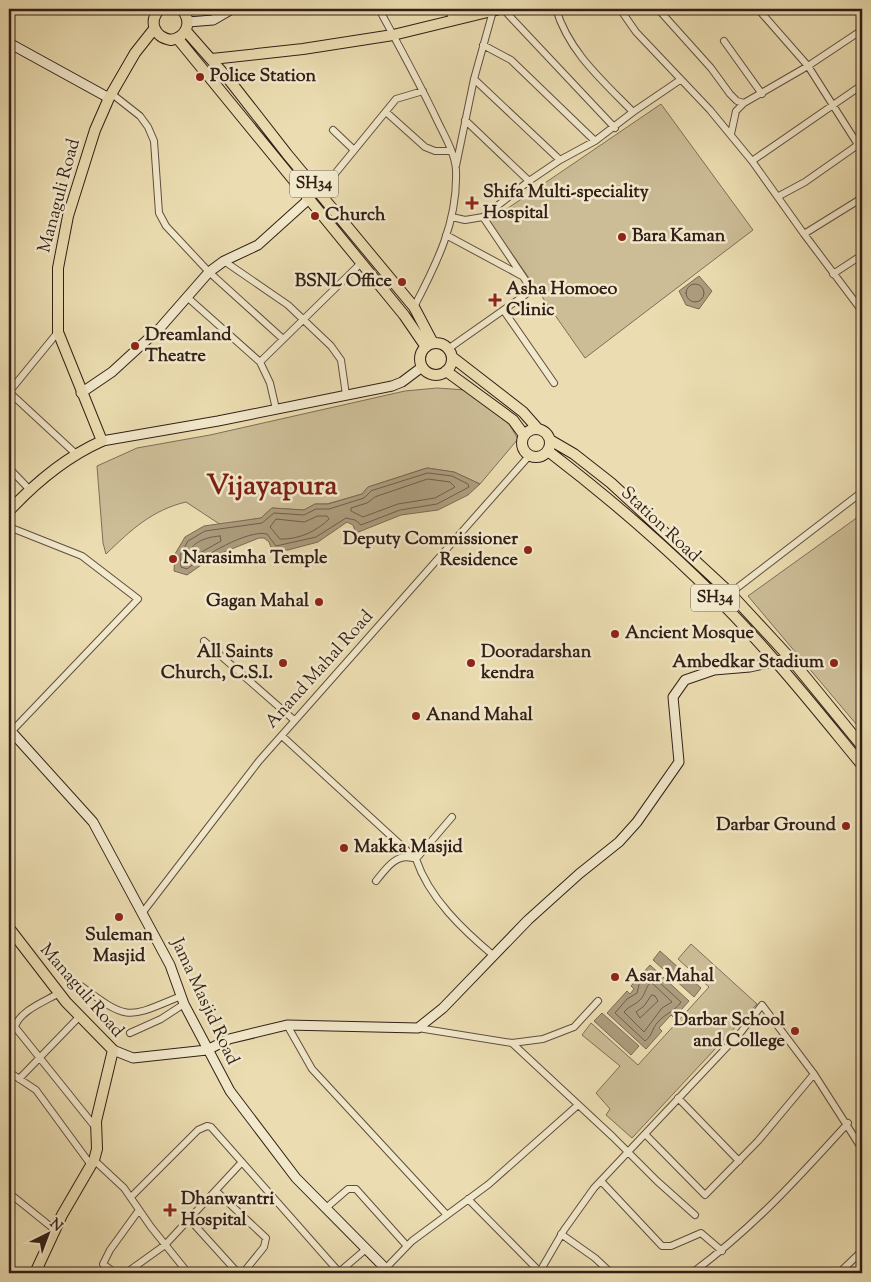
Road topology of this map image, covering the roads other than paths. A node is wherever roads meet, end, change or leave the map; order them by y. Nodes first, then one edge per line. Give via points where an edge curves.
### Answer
1 (159, 9) edge
2 (181, 9) edge
3 (232, 9) edge
4 (379, 9) edge
5 (447, 9) edge
6 (556, 9) edge
7 (620, 9) edge
8 (658, 9) edge
9 (758, 9) edge
10 (499, 10) edge
11 (454, 20) junction
12 (187, 26) junction
13 (154, 29) junction
14 (862, 30) edge
15 (393, 35) junction
16 (178, 39) junction
17 (724, 42) dead end
18 (9, 43) edge
19 (483, 45) junction
20 (212, 59) junction
21 (808, 66) junction
22 (474, 79) junction
23 (680, 80) junction
24 (862, 85) edge
25 (423, 90) junction
26 (762, 94) junction
27 (110, 96) junction
28 (744, 103) junction
29 (831, 104) junction
30 (386, 112) junction
31 (633, 112) junction
32 (465, 120) junction
33 (615, 128) junction
34 (333, 130) dead end
35 (731, 134) junction
36 (595, 141) junction
37 (860, 144) edge
38 (354, 150) junction
39 (451, 151) junction
40 (862, 151) edge
41 (560, 160) junction
42 (752, 161) junction
43 (456, 168) junction
44 (529, 181) junction
45 (320, 192) junction
46 (779, 196) junction
47 (862, 198) edge
48 (309, 199) junction
49 (483, 216) junction
50 (452, 217) junction
51 (804, 234) junction
52 (446, 235) junction
53 (862, 255) edge
54 (224, 261) junction
55 (361, 262) junction
56 (209, 272) junction
57 (833, 274) junction
58 (523, 276) junction
59 (187, 297) junction
60 (414, 306) junction
61 (862, 309) edge
62 (504, 311) junction
63 (305, 319) junction
64 (58, 332) junction
65 (283, 339) junction
66 (430, 345) junction
67 (450, 353) junction
68 (260, 362) junction
69 (422, 367) junction
70 (446, 371) junction
71 (554, 383) dead end
72 (82, 393) junction
73 (346, 395) junction
74 (276, 409) junction
75 (538, 429) junction
76 (524, 435) junction
77 (550, 440) junction
78 (102, 441) junction
79 (548, 451) junction
80 (76, 454) junction
81 (529, 456) junction
82 (9, 468) edge
83 (29, 489) junction
84 (862, 492) edge
85 (9, 511) edge
86 (9, 527) edge
87 (729, 592) junction
88 (720, 602) junction
89 (204, 641) dead end
90 (790, 658) junction
91 (776, 662) junction
92 (294, 720) junction
93 (10, 731) edge
94 (282, 736) junction
95 (862, 746) edge
96 (862, 765) edge
97 (452, 818) dead end
98 (416, 859) junction
99 (376, 881) dead end
100 (143, 912) junction
101 (10, 932) edge
102 (494, 956) junction
103 (81, 986) dead end
104 (59, 993) junction
105 (183, 1000) junction
106 (598, 1001) dead end
107 (80, 1016) junction
108 (287, 1025) junction
109 (418, 1028) junction
110 (130, 1033) dead end
111 (512, 1044) junction
112 (113, 1050) junction
113 (207, 1050) junction
114 (40, 1060) junction
115 (9, 1072) edge
116 (814, 1074) junction
117 (18, 1079) junction
118 (678, 1098) junction
119 (578, 1105) junction
120 (848, 1123) junction
121 (96, 1128) junction
122 (645, 1134) junction
123 (862, 1150) edge
124 (626, 1152) junction
125 (739, 1161) junction
126 (92, 1162) junction
127 (242, 1162) junction
128 (601, 1181) junction
129 (216, 1191) junction
130 (9, 1193) edge
131 (131, 1198) junction
132 (468, 1199) junction
133 (326, 1208) junction
134 (139, 1210) junction
135 (446, 1214) junction
136 (695, 1215) dead end
137 (190, 1220) junction
138 (55, 1230) junction
139 (561, 1234) junction
140 (165, 1246) junction
141 (407, 1246) junction
142 (366, 1249) junction
143 (722, 1250) junction
144 (862, 1252) edge
145 (388, 1271) edge
146 (35, 1273) edge
147 (115, 1273) edge
148 (126, 1273) edge
149 (188, 1273) edge
150 (238, 1273) edge
151 (243, 1273) edge
152 (293, 1273) edge
153 (300, 1273) edge
154 (339, 1273) edge
155 (539, 1273) edge
156 (611, 1273) edge
157 (692, 1273) edge
158 (840, 1273) edge

1 - 13 main road
2 - 12 main road, SH34
3 - 12 street via 213,20
4 - 15 street
5 - 11 street
6 - 31 street via 565,34 576,50
7 - 23 street via 636,32
8 - 28 street via 730,94
9 - 21 street
10 - 11 main road
10 - 19 street
10 - 33 street
11 - 15 main road
12 - 16 main road
12 - 20 main road, SH34
13 - 16 main road via 164,39
13 - 27 main road, Managuli Road via 135,53
14 - 21 street
15 - 20 main road
15 - 25 street
16 - 48 main road, SH34
17 - 26 street
18 - 27 street
19 - 22 street
19 - 36 street via 511,60
20 - 45 main road, SH34
21 - 26 street
21 - 29 street
22 - 32 street
22 - 41 street
23 - 31 street
23 - 35 street
24 - 29 street
25 - 30 street via 396,99
25 - 39 street
26 - 28 street
27 - 56 street via 140,116 154,141 162,220
27 - 64 main road, Managuli Road via 95,130 68,216 58,268
28 - 35 street via 736,111
29 - 37 street
29 - 42 street
30 - 38 street
30 - 39 street via 425,147
31 - 33 street
32 - 43 street
32 - 44 street
33 - 36 street
34 - 38 street
35 - 42 street
36 - 41 street
37 - 40 street
37 - 46 street
38 - 45 street
39 - 43 street
41 - 44 street
42 - 46 street
43 - 50 street
44 - 49 street
45 - 60 main road, SH34
46 - 51 street
47 - 51 street
48 - 54 street via 258,245
48 - 55 main road, SH34
49 - 50 street via 465,220
49 - 58 street
50 - 52 street
51 - 57 street
52 - 58 street
52 - 60 street via 441,255
53 - 57 street
54 - 56 street
54 - 63 street
55 - 63 street
55 - 66 main road, SH34
56 - 59 street
56 - 65 street
57 - 61 street
58 - 62 street via 532,290
59 - 68 street
59 - 72 street via 160,328
60 - 66 main road, SH34
62 - 67 street
62 - 71 street
63 - 65 street
63 - 73 street via 341,360
64 - 72 main road, Managuli Road
64 - 80 street via 9,392
65 - 68 street
66 - 67 main road, SH34 via 444,345
66 - 69 main road via 420,356
67 - 70 main road
67 - 75 main road, SH34 via 523,412
68 - 74 street via 270,383
69 - 70 main road via 436,375
69 - 73 street via 402,382
70 - 76 main road via 513,420
72 - 78 main road, Managuli Road
73 - 74 street
74 - 78 street
75 - 76 main road
75 - 77 main road, SH34
76 - 81 main road via 521,443
77 - 79 main road
77 - 87 main road, Station Road / SH34 via 611,483
78 - 80 main road
79 - 81 main road via 536,458
79 - 88 main road, Station Road / SH34 via 600,491
80 - 83 main road
81 - 92 street, Anand Mahal Road
82 - 83 street
83 - 85 main road
84 - 87 street
86 - 93 street via 82,556 138,599
87 - 88 street
87 - 90 main road, Station Road / SH34
88 - 91 main road, Station Road / SH34
89 - 92 street
90 - 91 street
90 - 95 main road, Station Road / SH34
91 - 96 main road, Station Road / SH34
91 - 102 street via 714,670 685,680 673,697 679,762 654,800 619,842 528,920
92 - 94 street, Anand Mahal Road
93 - 100 street, Jama Masjid Road via 93,822
94 - 98 street
94 - 100 street, Anand Mahal Road
97 - 98 street
98 - 99 street via 402,857 387,867
98 - 102 street via 422,878 432,892 471,936
100 - 105 street, Jama Masjid Road via 170,965
101 - 104 main road, Managuli Road
102 - 109 street via 443,1008
103 - 105 street via 124,1014
104 - 107 main road, Managuli Road
104 - 114 street via 16,1023 18,1032
105 - 110 street via 161,1019
105 - 113 street, Jama Masjid Road
106 - 111 street via 574,1027 543,1039
107 - 112 main road, Managuli Road
107 - 114 street
108 - 109 street
108 - 113 street via 229,1039
108 - 135 street via 312,1069
109 - 111 street
111 - 119 street
112 - 113 street via 133,1058
112 - 121 main road, Managuli Road
113 - 133 street, Jama Masjid Road via 236,1099 296,1178
114 - 117 street
114 - 121 street
115 - 117 street
116 - 118 street via 762,1004 741,1032
116 - 120 street
116 - 125 street
117 - 126 street via 36,1090
118 - 122 street
118 - 125 street
119 - 124 street
119 - 132 street
120 - 123 street
120 - 143 street via 775,1203
121 - 126 main road, Managuli Road via 97,1149
122 - 124 street
122 - 125 street via 705,1195
124 - 128 street
124 - 136 street
126 - 131 street
126 - 138 main road, Managuli Road
127 - 129 street
127 - 131 street via 211,1128 202,1126
127 - 154 street
128 - 139 street
128 - 143 street via 662,1246 671,1246 701,1233
129 - 137 street
129 - 151 street via 266,1238 264,1247
130 - 138 street
131 - 134 street
132 - 135 street
132 - 155 street
133 - 141 street via 348,1189 356,1189
133 - 142 street, Jama Masjid Road
134 - 140 street
134 - 147 street via 103,1264
135 - 141 street
137 - 140 street
137 - 150 street
138 - 146 main road, Managuli Road
139 - 155 street
139 - 156 street
140 - 148 street
140 - 149 street
141 - 145 street
142 - 145 street, Jama Masjid Road
142 - 154 street
143 - 157 street
144 - 158 street
152 - 153 street

